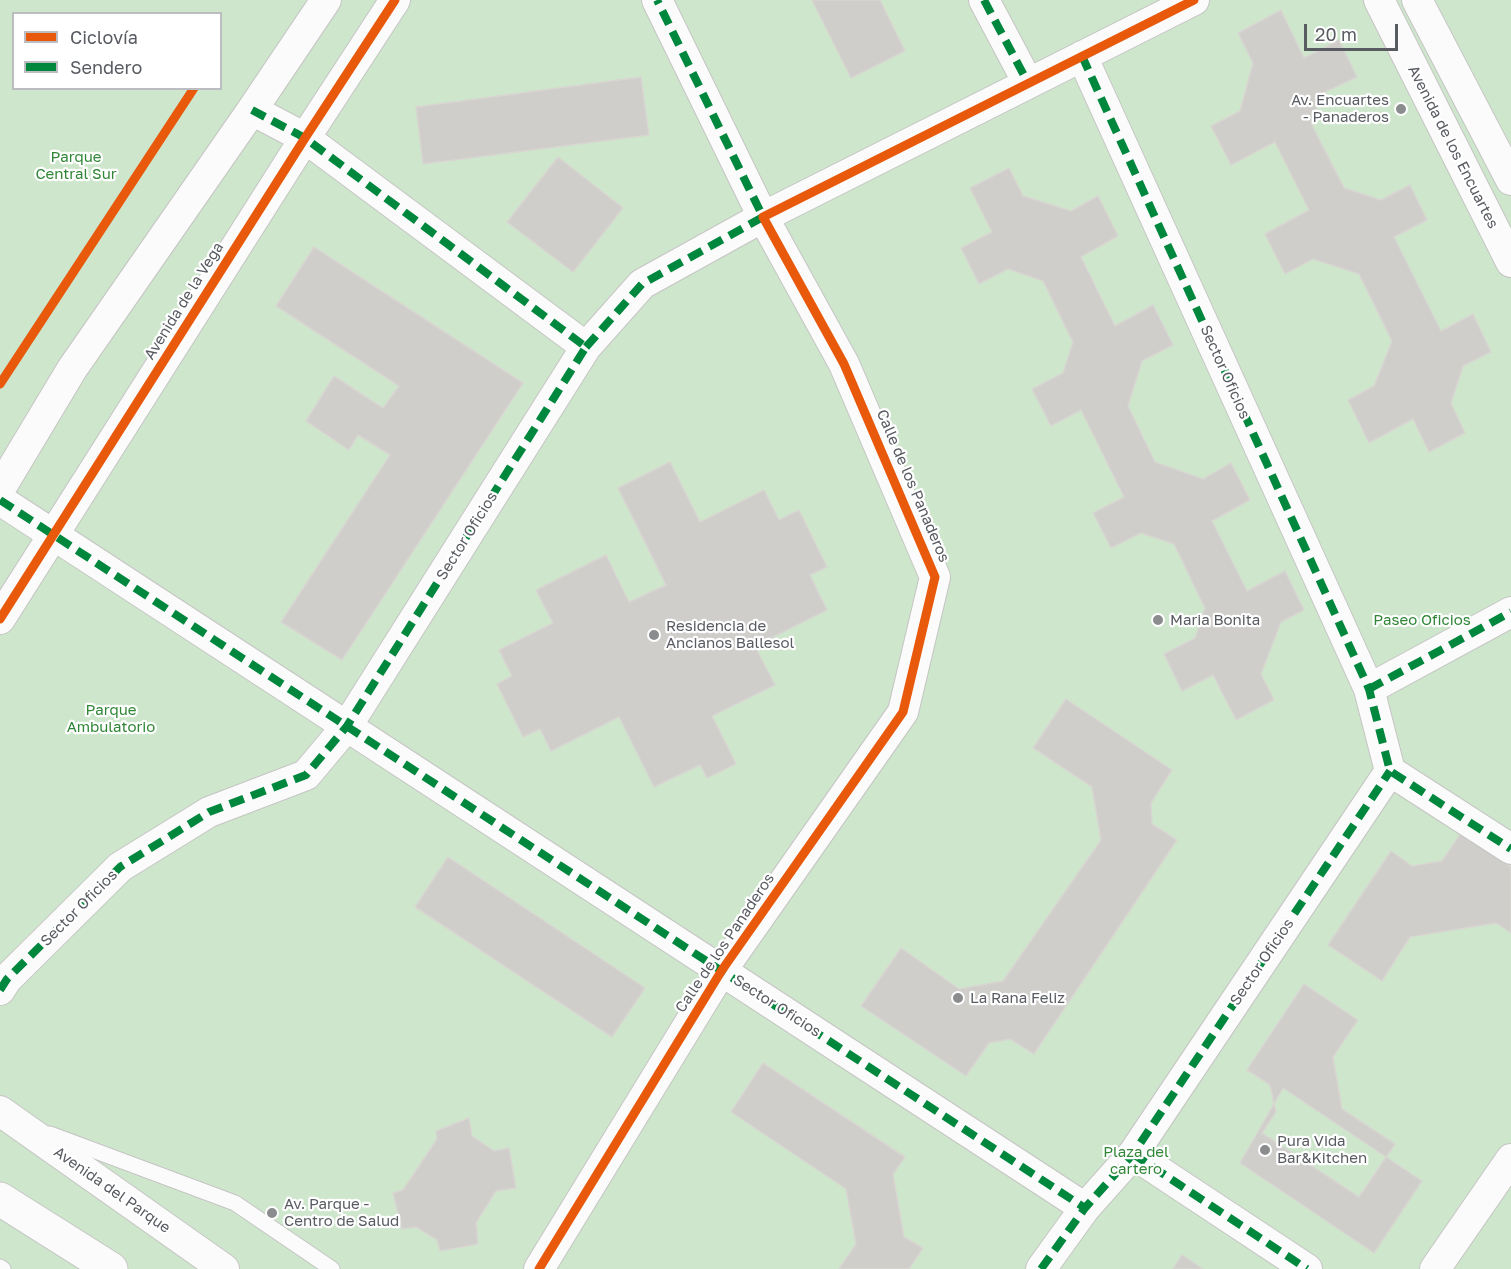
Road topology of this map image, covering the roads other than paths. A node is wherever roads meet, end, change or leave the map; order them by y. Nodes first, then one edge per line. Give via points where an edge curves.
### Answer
1 (326, 0) edge
2 (395, 0) edge
3 (657, 0) edge
4 (984, 0) edge
5 (1194, 0) edge
6 (1379, 0) edge
7 (1417, 0) edge
8 (1082, 56) junction
9 (1028, 84) junction
10 (252, 110) junction
11 (305, 138) junction
12 (1511, 180) edge
13 (763, 217) junction
14 (1511, 262) edge
15 (586, 347) junction
16 (0, 489) edge
17 (0, 500) edge
18 (54, 535) junction
19 (1511, 612) edge
20 (0, 619) edge
21 (1369, 689) junction
22 (347, 726) junction
23 (1390, 771) junction
24 (1511, 849) edge
25 (722, 970) junction
26 (0, 990) edge
27 (6, 1115) edge
28 (1133, 1155) junction
29 (1511, 1159) edge
30 (0, 1199) edge
31 (1085, 1208) junction
32 (111, 1269) edge
33 (224, 1269) edge
34 (332, 1269) edge
35 (538, 1269) edge
36 (1041, 1269) edge
37 (1307, 1269) edge
38 (1435, 1269) edge

1 - 10 street
2 - 11 street, Avenida de la Vega
3 - 13 street, Calle de los Panaderos
4 - 9 street
5 - 8 street
6 - 14 street, Avenida de los Encuartes
7 - 12 street
8 - 9 street
8 - 21 street, Sector Oficios
9 - 13 street
10 - 11 street
10 - 16 street via 72,369
11 - 15 street
11 - 18 street, Avenida de la Vega
13 - 15 street, Sector Oficios via 642,284
13 - 25 street, Calle de los Panaderos via 844,364 935,577 903,712
15 - 22 street, Sector Oficios
17 - 18 street, Sector Oficios
18 - 20 street, Avenida de la Vega
18 - 22 street, Sector Oficios
19 - 21 street
21 - 23 street, Sector Oficios
22 - 25 street, Sector Oficios
22 - 26 street, Sector Oficios via 306,775 209,812 120,867
23 - 24 street
23 - 28 street, Sector Oficios
25 - 31 street, Sector Oficios
25 - 35 street, Calle de los Panaderos
27 - 33 street, Avenida del Parque
27 - 34 lane via 235,1203
28 - 31 street, Sector Oficios
28 - 37 street
29 - 38 street
30 - 32 street
31 - 36 street, Sector Oficios

